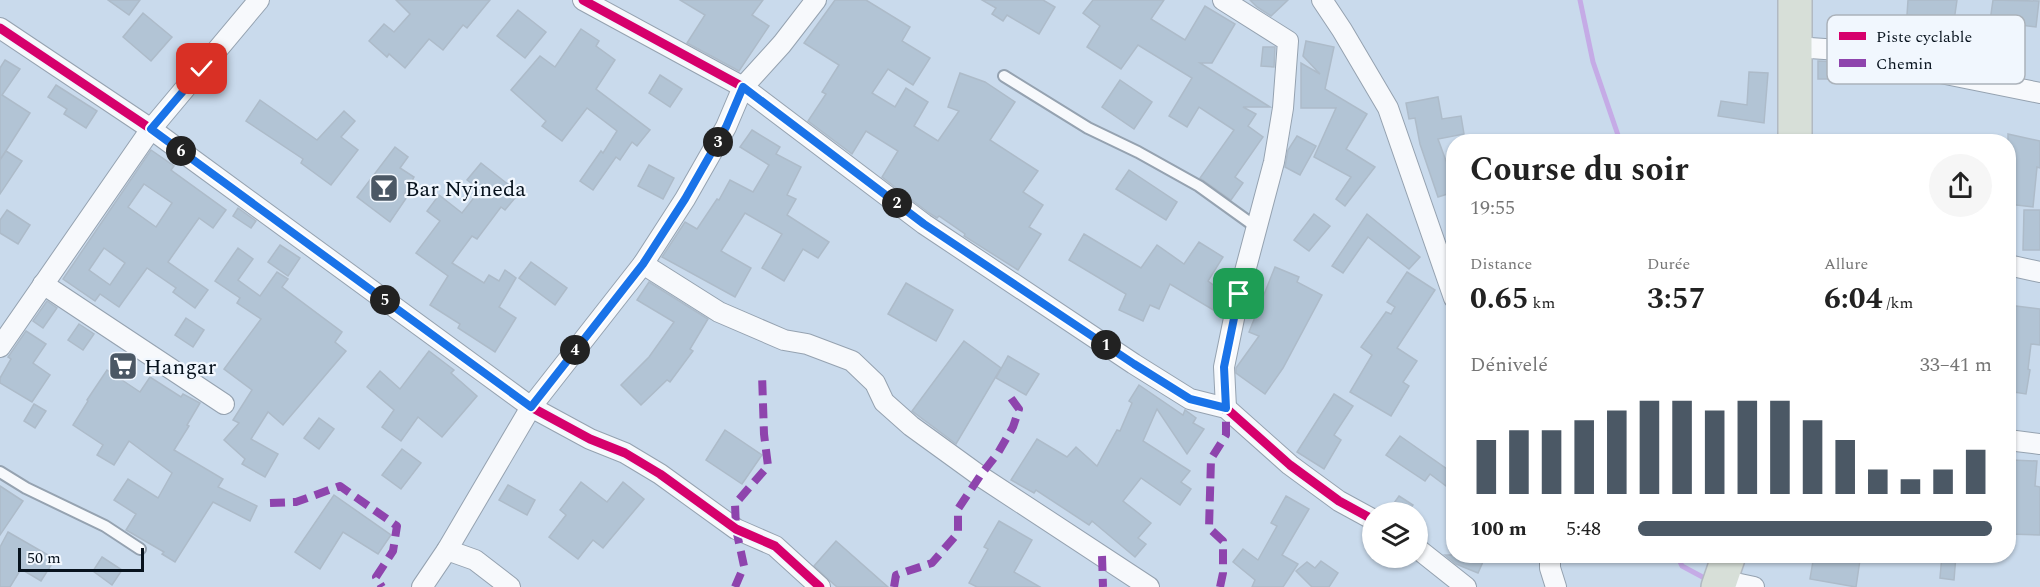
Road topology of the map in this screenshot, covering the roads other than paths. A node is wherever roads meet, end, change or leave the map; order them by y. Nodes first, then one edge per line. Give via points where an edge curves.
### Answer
1 (260, 0) edge
2 (583, 0) edge
3 (816, 0) edge
4 (1223, 0) edge
5 (1322, 0) edge
6 (1795, 0) edge
7 (0, 28) edge
8 (1795, 47) junction
9 (1827, 49) edge
10 (1004, 76) dead end
11 (1995, 84) edge
12 (743, 87) junction
13 (2040, 93) edge
14 (151, 129) junction
15 (1795, 134) edge
16 (1256, 227) junction
17 (643, 264) junction
18 (2016, 267) edge
19 (2040, 272) edge
20 (1446, 275) edge
21 (43, 284) junction
22 (0, 347) edge
23 (224, 405) dead end
24 (531, 407) junction
25 (1226, 408) junction
26 (2016, 441) edge
27 (2040, 444) edge
28 (0, 472) edge
29 (1362, 514) edge
30 (140, 549) dead end
31 (447, 550) junction
32 (1428, 557) edge
33 (1550, 563) edge
34 (1723, 574) edge
35 (422, 587) edge
36 (510, 587) edge
37 (820, 587) edge
38 (1149, 587) edge
39 (1466, 587) edge
40 (1556, 587) edge
41 (1754, 587) edge

1 - 14 street
2 - 12 street
3 - 12 street
4 - 16 street via 1288,40 1274,162
5 - 20 street via 1388,108
6 - 8 highway
7 - 14 street
8 - 9 street
8 - 15 highway
10 - 16 lane via 1088,128 1199,186
11 - 13 street
12 - 17 street via 726,127
12 - 25 street via 924,224 1134,364 1190,399
14 - 21 street
14 - 24 street
16 - 25 street via 1224,367
17 - 24 street
17 - 38 street via 719,312 784,340 852,361 875,383 884,402 911,426
18 - 19 street
21 - 22 street
21 - 23 street
24 - 31 street
24 - 37 street via 660,474 736,529 775,546
25 - 29 street via 1290,465
26 - 27 street
28 - 30 lane via 105,526
31 - 35 street
31 - 36 street via 476,560
32 - 39 street
33 - 40 street
34 - 41 street

